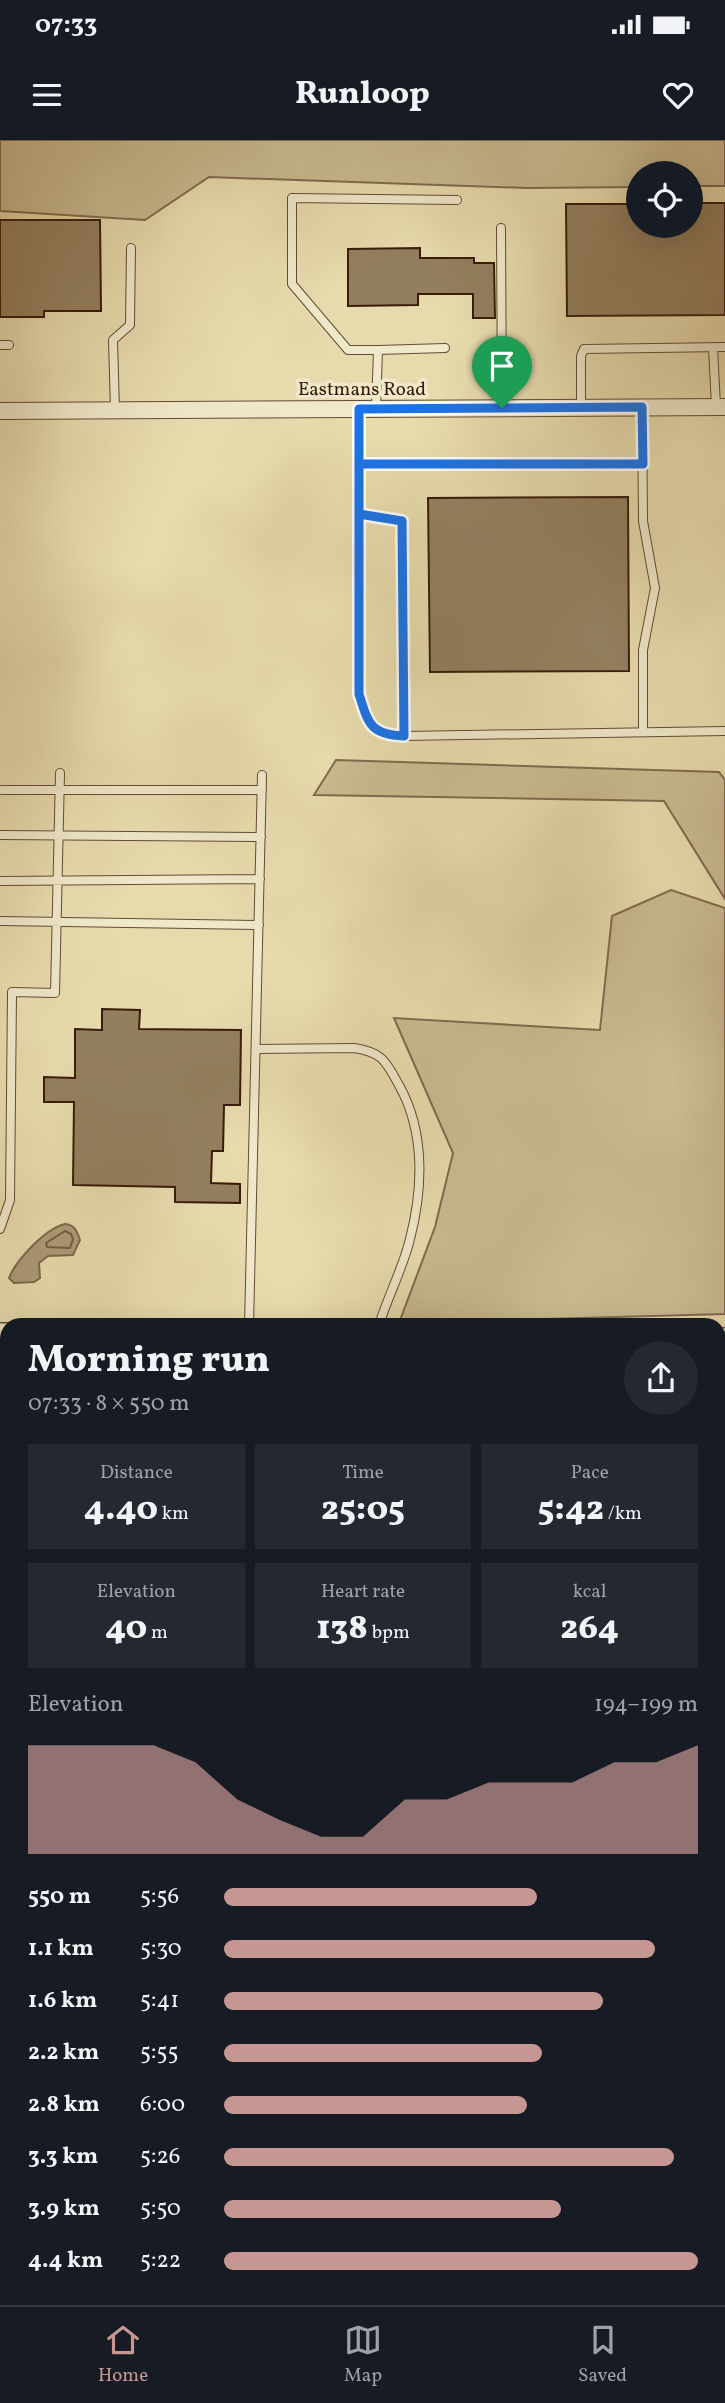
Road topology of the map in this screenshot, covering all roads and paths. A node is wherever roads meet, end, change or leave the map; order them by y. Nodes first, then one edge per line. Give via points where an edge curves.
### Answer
1 (457, 200) dead end
2 (501, 228) dead end
3 (131, 248) dead end
4 (713, 347) junction
5 (725, 347) edge
6 (445, 348) dead end
7 (378, 350) junction
8 (642, 407) junction
9 (720, 407) edge
10 (502, 408) junction
11 (581, 408) junction
12 (359, 409) junction
13 (376, 409) junction
14 (0, 411) edge
15 (115, 411) junction
16 (359, 464) junction
17 (643, 464) junction
18 (359, 514) junction
19 (725, 731) edge
20 (643, 732) junction
21 (404, 736) junction
22 (60, 772) dead end
23 (262, 775) dead end
24 (2, 790) dead end
25 (59, 790) junction
26 (262, 790) junction
27 (0, 835) edge
28 (58, 835) junction
29 (261, 837) junction
30 (260, 879) junction
31 (57, 880) junction
32 (1, 881) edge
33 (0, 921) edge
34 (56, 923) junction
35 (259, 925) junction
36 (256, 1049) junction
37 (0, 1229) edge
38 (250, 1318) edge
39 (382, 1318) edge

1 - 7 lane via 292,198 292,284 348,350
2 - 10 lane
3 - 15 lane via 130,326 113,340
4 - 5 lane
4 - 9 lane
4 - 11 lane via 584,349
6 - 7 lane
7 - 13 lane
8 - 9 street, Eastmans Road
8 - 11 street, Eastmans Road
8 - 17 lane
10 - 11 street, Eastmans Road
10 - 13 street, Eastmans Road
12 - 13 street, Eastmans Road
12 - 15 street, Eastmans Road
12 - 16 lane
14 - 15 street, Eastmans Road
16 - 17 lane
16 - 18 lane
17 - 20 lane via 643,521 655,589 643,650
18 - 21 lane via 359,694 367,721 384,736
18 - 21 lane via 402,521
19 - 20 lane
20 - 21 lane
22 - 25 lane
23 - 26 lane
24 - 25 lane
25 - 26 lane
25 - 28 lane
26 - 29 lane
27 - 28 lane
28 - 29 lane
28 - 31 lane
29 - 30 lane
30 - 31 lane
30 - 35 lane
31 - 32 lane
31 - 34 lane
33 - 34 lane
34 - 35 lane
34 - 37 lane via 55,993 12,992 10,1200
35 - 36 lane
36 - 38 lane
36 - 39 lane via 368,1050 380,1055 404,1094 416,1131 419,1184 410,1240

